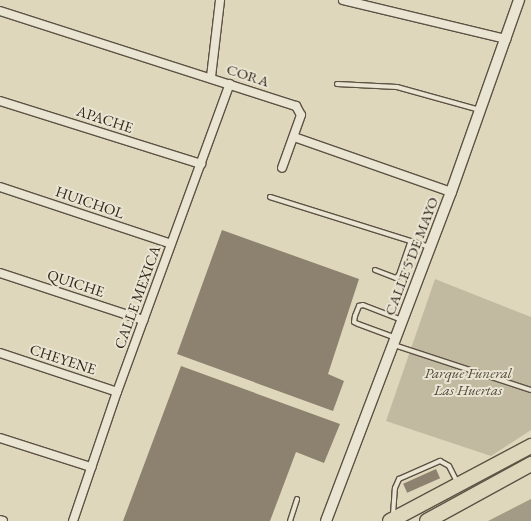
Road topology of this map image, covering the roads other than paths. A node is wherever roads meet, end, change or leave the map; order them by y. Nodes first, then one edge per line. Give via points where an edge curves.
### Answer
1 (220, 0) edge
2 (343, 0) edge
3 (519, 0) edge
4 (0, 11) edge
5 (506, 39) junction
6 (211, 77) junction
7 (230, 84) junction
8 (337, 84) dead end
9 (0, 101) edge
10 (480, 110) junction
11 (294, 137) junction
12 (201, 164) junction
13 (282, 168) dead end
14 (0, 187) edge
15 (451, 192) junction
16 (270, 197) dead end
17 (411, 241) junction
18 (171, 244) junction
19 (430, 248) junction
20 (375, 270) dead end
21 (0, 273) edge
22 (143, 320) junction
23 (403, 321) junction
24 (395, 342) junction
25 (0, 353) edge
26 (531, 390) edge
27 (117, 392) junction
28 (0, 438) edge
29 (531, 446) edge
30 (531, 464) edge
31 (91, 467) junction
32 (458, 484) junction
33 (297, 499) dead end
34 (0, 520) edge
35 (392, 520) edge
36 (3, 521) edge
37 (72, 521) edge
38 (290, 521) edge
39 (326, 521) edge
40 (427, 521) edge

1 - 6 street
2 - 5 street
3 - 5 street, CALLE 5 DE MAYO
4 - 6 street, CORA
5 - 10 street, CALLE 5 DE MAYO
6 - 7 street, CORA
7 - 11 street, CORA via 296,106 301,115
7 - 12 street, CALLE MEXICA
8 - 10 lane via 397,87
9 - 12 street, APACHE
10 - 15 street, CALLE 5 DE MAYO
11 - 13 street, CORA
11 - 15 street
12 - 18 street, CALLE MEXICA
14 - 18 street, HUICHOL
15 - 19 street, CALLE 5 DE MAYO
16 - 17 lane
17 - 19 lane
17 - 20 lane via 396,278
18 - 22 street, CALLE MEXICA
19 - 23 street, CALLE 5 DE MAYO
21 - 22 street, QUICHE
22 - 27 street, CALLE MEXICA
23 - 24 street, CALLE 5 DE MAYO
23 - 24 lane via 363,305 354,316 354,322
24 - 26 lane
24 - 39 street, CALLE 5 DE MAYO
25 - 27 street, CHEYENE
27 - 31 street, CALLE MEXICA
28 - 31 street
29 - 32 highway
30 - 40 highway
31 - 37 street, CALLE MEXICA
32 - 35 highway
32 - 35 lane via 449,466 440,461 399,479 395,488
33 - 38 lane
34 - 36 street

